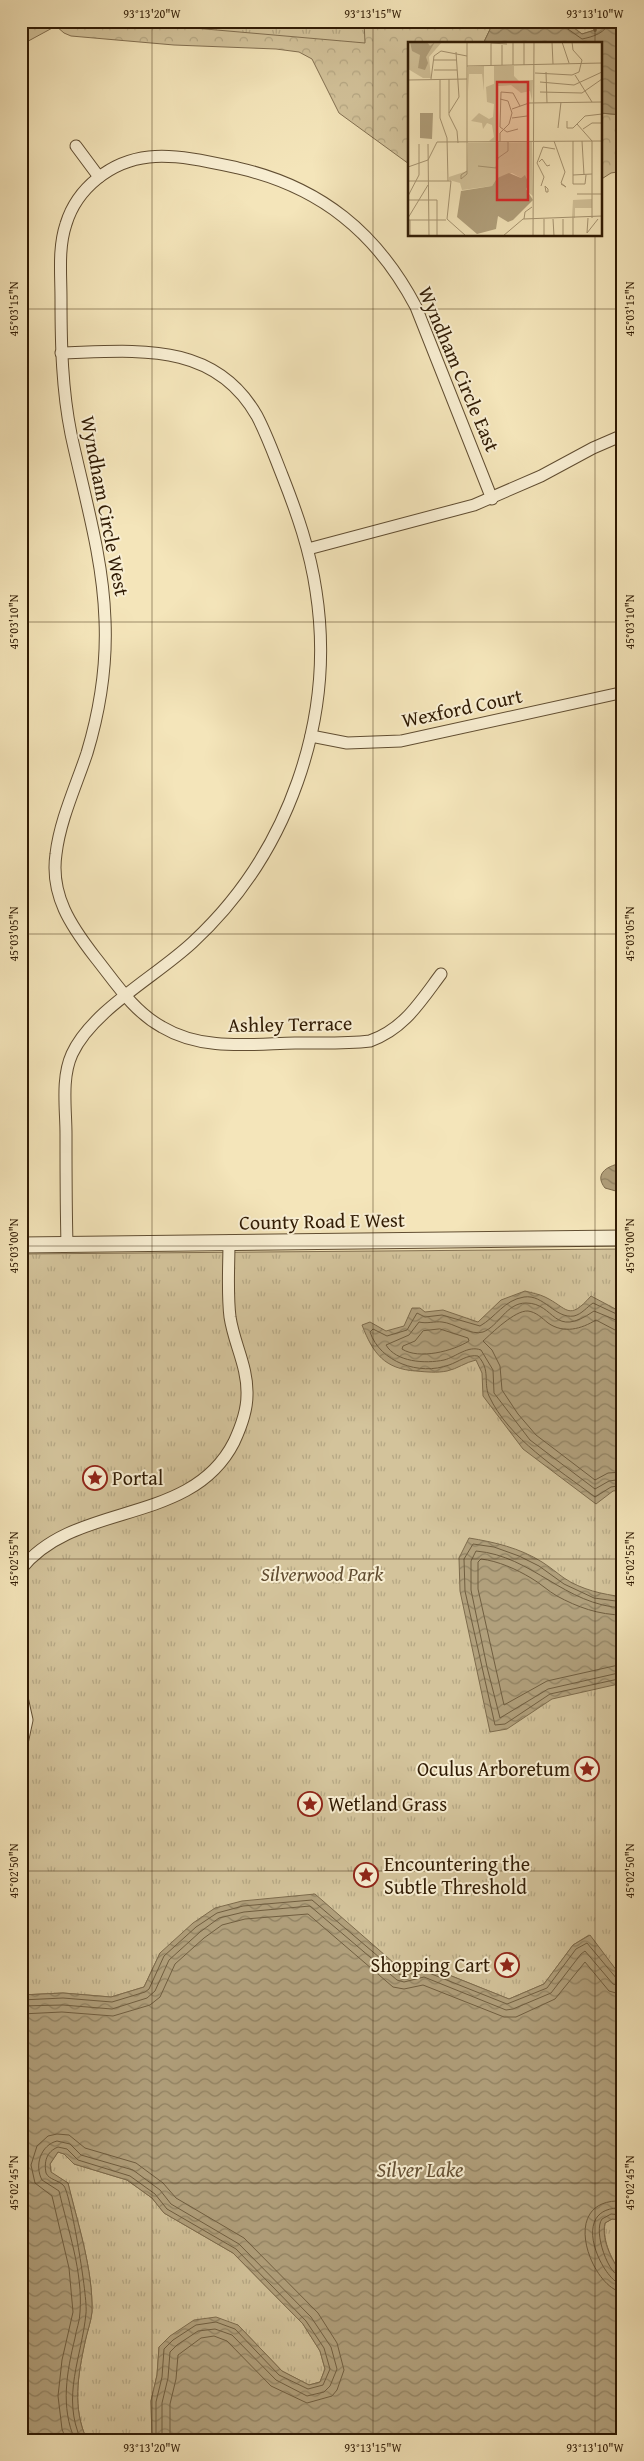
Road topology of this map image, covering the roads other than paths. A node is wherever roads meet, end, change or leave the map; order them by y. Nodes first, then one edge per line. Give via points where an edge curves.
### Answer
1 (76, 146) dead end
2 (175, 158) joint
3 (99, 177) junction
4 (61, 353) junction
5 (623, 435) edge
6 (492, 499) junction
7 (308, 550) junction
8 (620, 693) dead end
9 (311, 736) junction
10 (441, 974) dead end
11 (126, 996) junction
12 (623, 1238) edge
13 (230, 1241) junction
14 (67, 1244) junction
15 (21, 1245) edge
16 (21, 1568) edge
17 (21, 1694) edge
18 (21, 1748) edge

1 - 3 street
2 - 3 street, Wyndham Circle West via 149,157 130,161
2 - 6 street, Wyndham Circle East via 260,173 288,183 343,215 365,235 402,281 416,307
3 - 4 street, Wyndham Circle West via 72,209 61,241
4 - 7 street via 140,351 175,354 211,369 227,381 251,408 264,432
4 - 11 street, Wyndham Circle West via 71,431 101,571 106,640 97,718 56,853 56,887 78,936
5 - 6 street
6 - 7 street via 437,517
7 - 9 street via 320,631 320,670
8 - 9 street, Wexford Court via 401,741 347,743
9 - 11 street via 284,816 243,886 194,941
10 - 11 street, Ashley Terrace via 397,1028 384,1036 355,1042 227,1044 196,1041 159,1026
11 - 14 street via 98,1018 83,1035 66,1073
12 - 13 street, County Road E West
13 - 14 street, County Road E West
13 - 16 street via 230,1318 244,1361 247,1395 240,1430 218,1468 191,1489 55,1539
14 - 15 street, County Road E West
17 - 18 street via 27,1720

